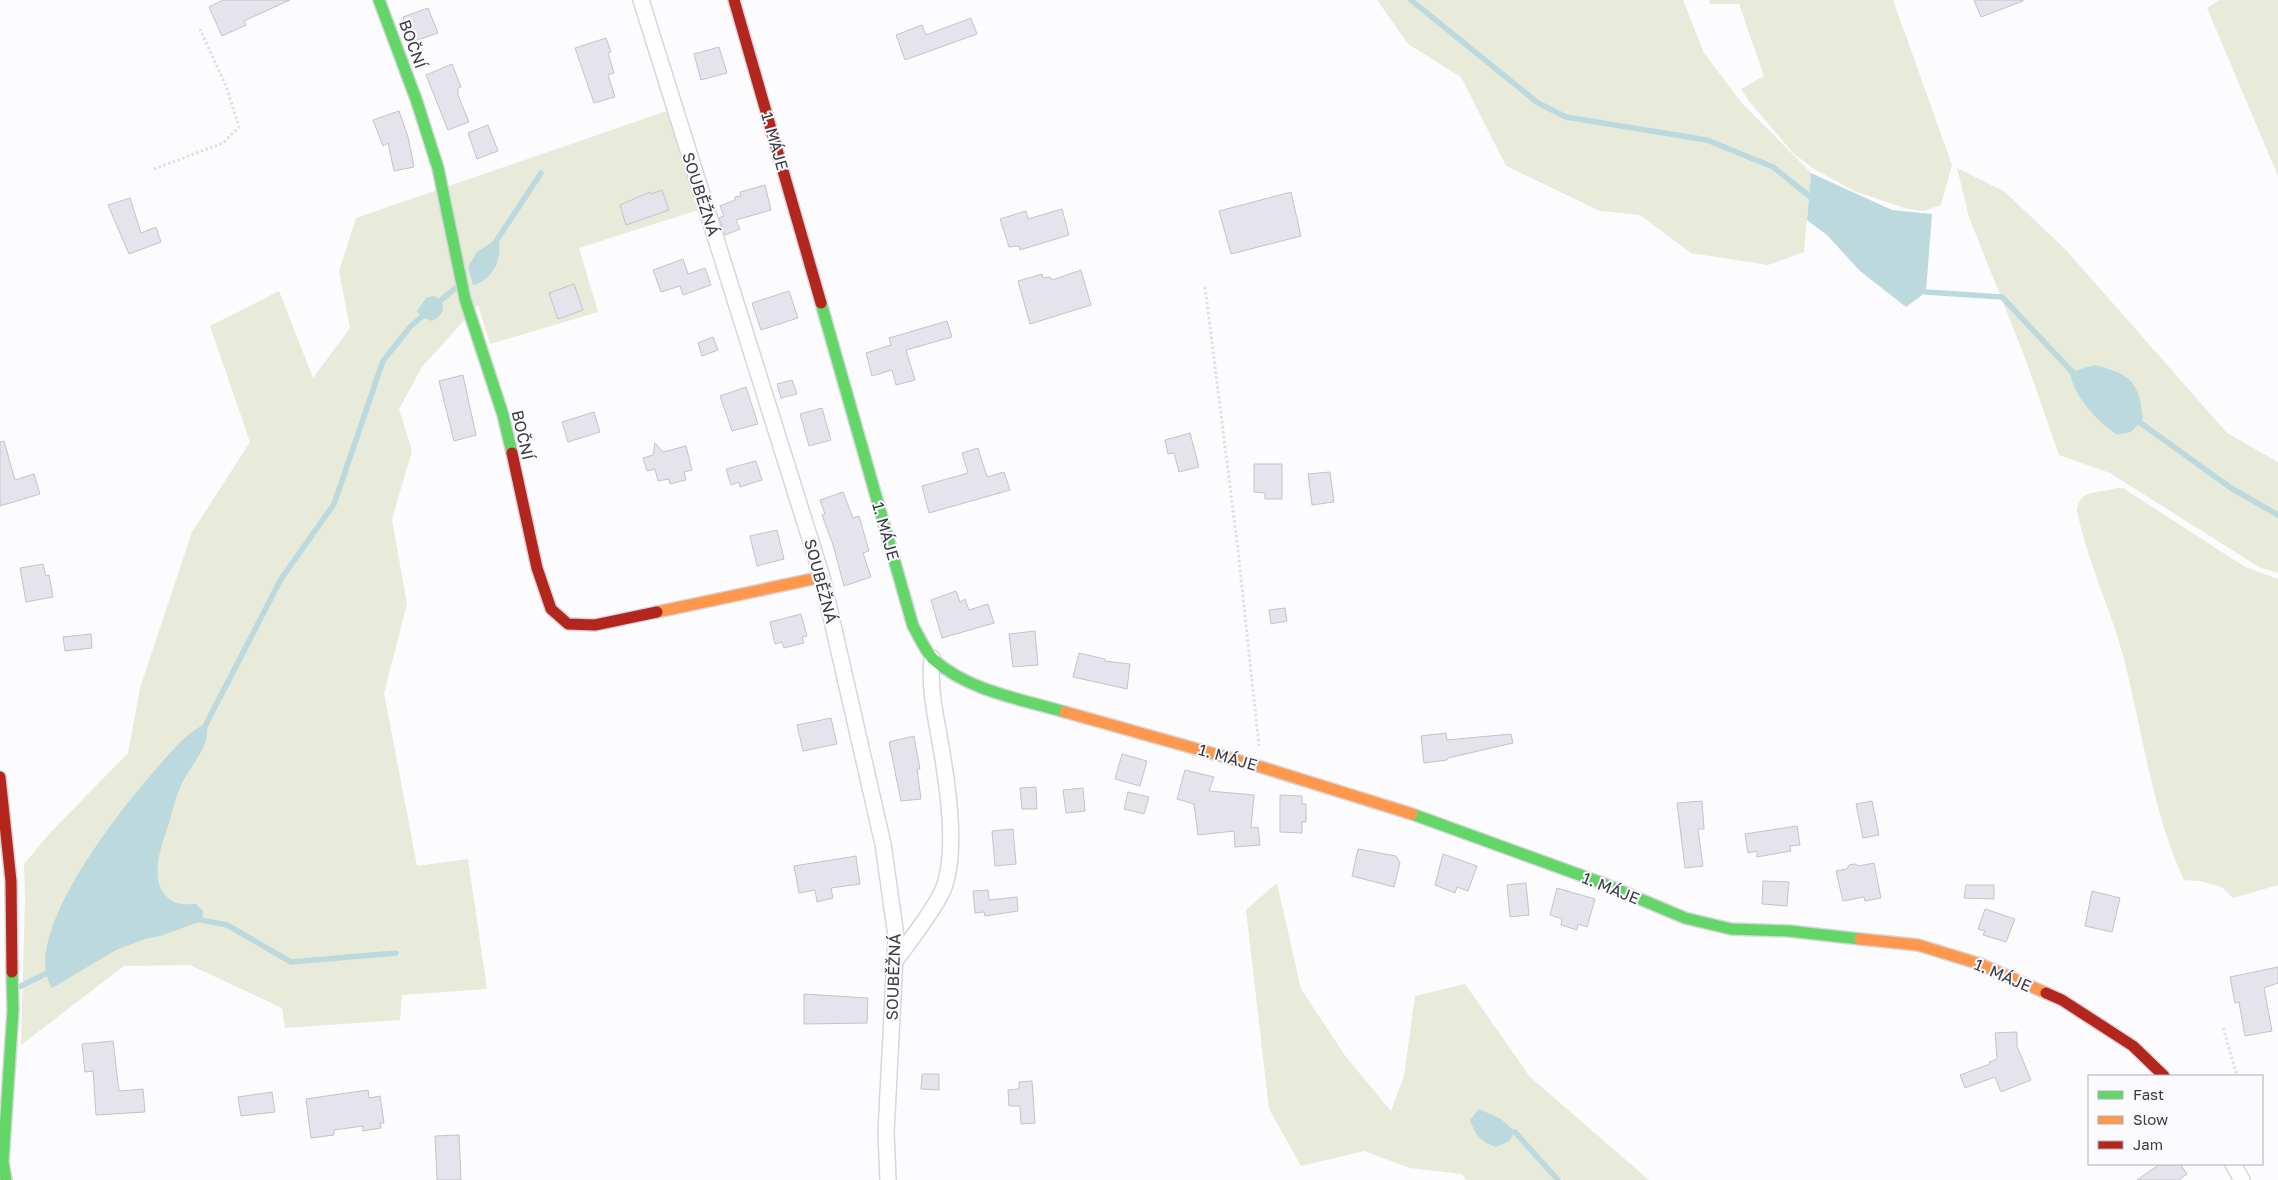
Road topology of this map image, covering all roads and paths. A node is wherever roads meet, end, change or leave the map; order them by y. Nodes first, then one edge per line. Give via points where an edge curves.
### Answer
1 (380, 0) edge
2 (641, 0) edge
3 (734, 0) edge
4 (200, 29) dead end
5 (154, 169) dead end
6 (1205, 287) dead end
7 (822, 577) junction
8 (932, 658) junction
9 (1262, 767) junction
10 (0, 777) edge
11 (895, 961) junction
12 (2223, 1028) dead end
13 (2163, 1075) edge
14 (2237, 1075) edge
15 (2234, 1165) edge
16 (6, 1180) edge
17 (888, 1180) edge
18 (2242, 1180) edge

1 - 7 street, BOČNÍ via 438,168 465,299 503,415 537,568 551,609 568,624 595,625
2 - 7 street, SOUBĚŽNÁ
3 - 8 street, 1. MÁJE via 913,626
4 - 5 path via 226,86 239,127 223,143
6 - 9 path
7 - 11 street, SOUBĚŽNÁ via 883,844 896,936
8 - 9 street, 1. MÁJE via 960,678 1002,694
8 - 11 street via 930,679 946,779 950,861 942,891
9 - 13 street, 1. MÁJE via 1399,809 1602,883 1685,918 1731,929 1789,931 1918,945 1980,964 2062,1000 2133,1046
10 - 16 street via 11,881 12,1010 3,1162
11 - 17 street, SOUBĚŽNÁ via 886,1133
12 - 14 path
15 - 18 street

